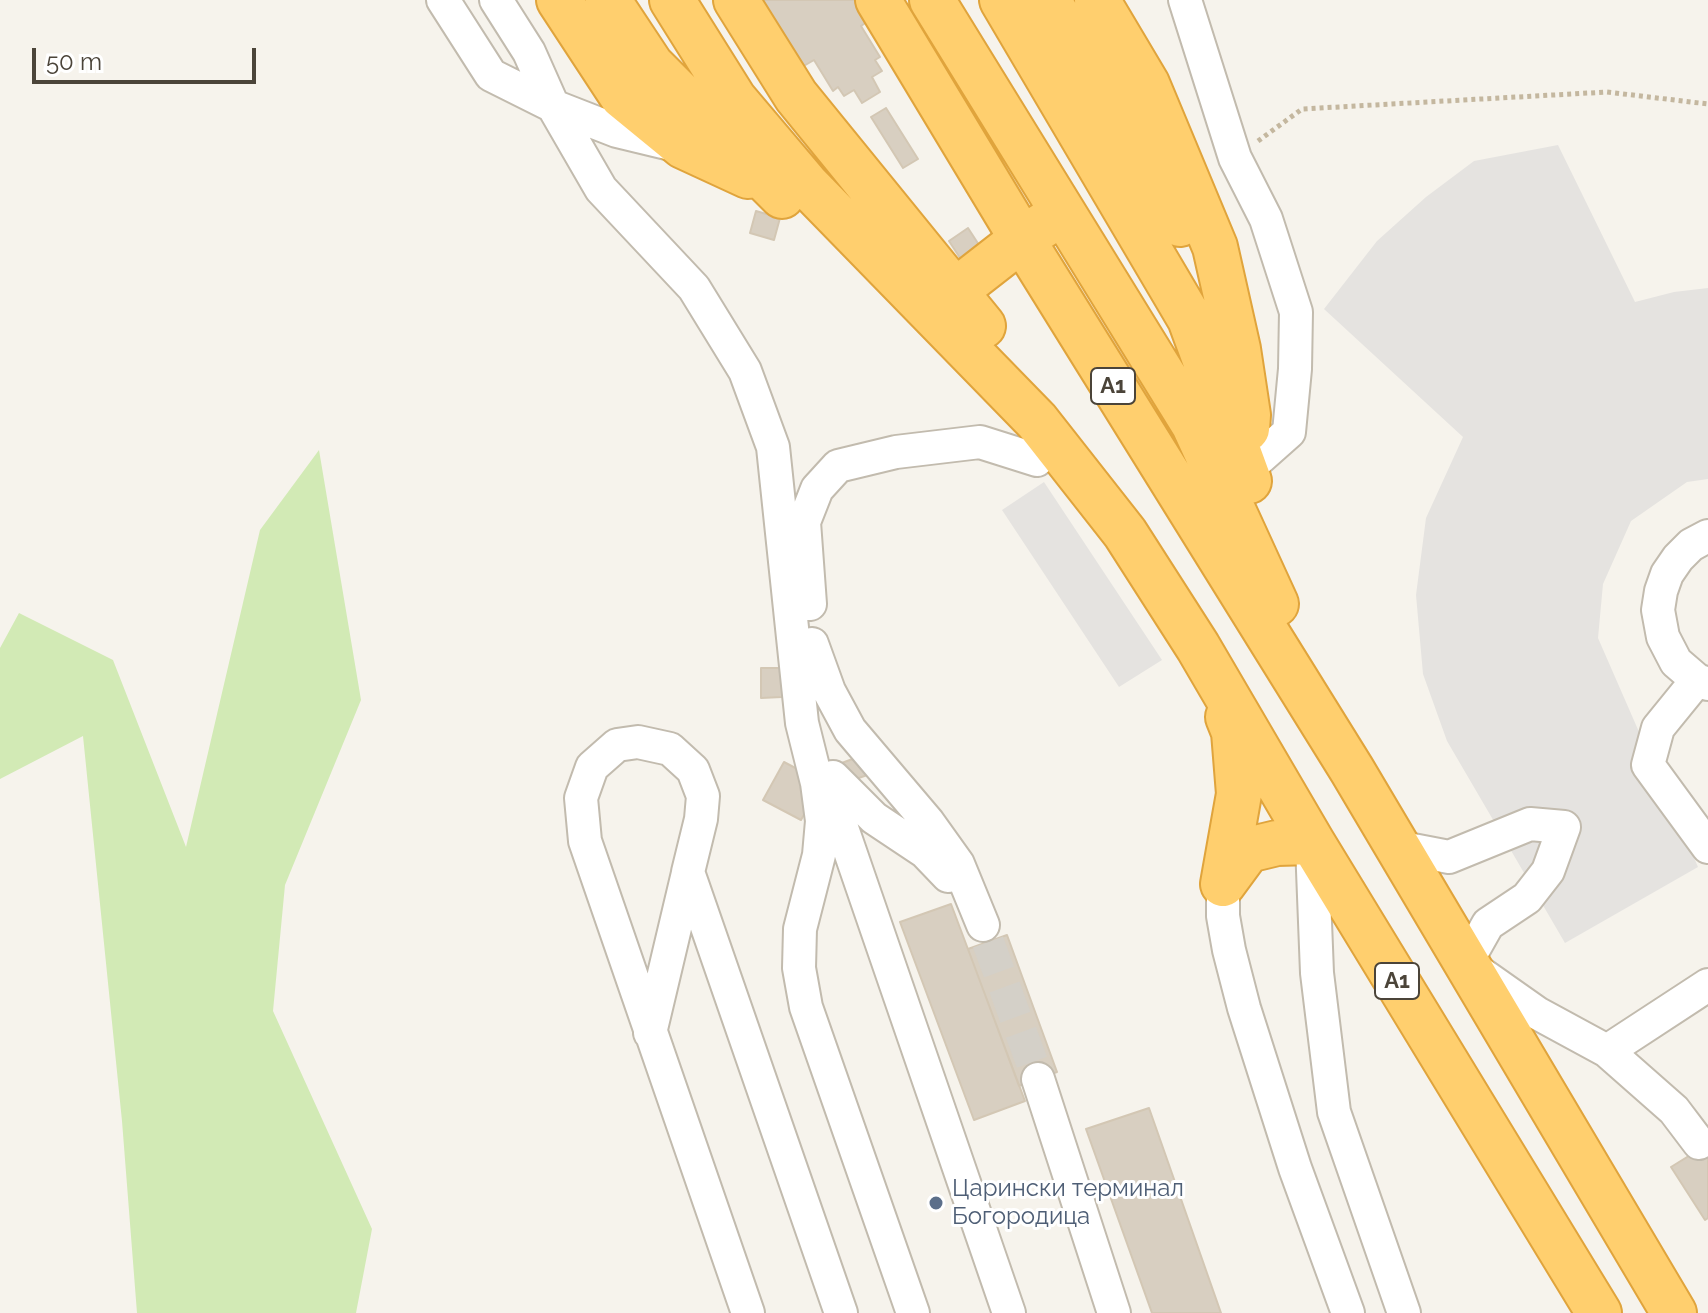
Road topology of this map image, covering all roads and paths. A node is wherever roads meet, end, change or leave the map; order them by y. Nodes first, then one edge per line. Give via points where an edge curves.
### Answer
1 (443, 0) edge
2 (496, 0) edge
3 (672, 0) edge
4 (736, 0) edge
5 (878, 0) edge
6 (932, 0) edge
7 (1002, 0) edge
8 (1048, 0) edge
9 (1097, 0) edge
10 (1185, 0) edge
11 (591, 4) edge
12 (1708, 104) edge
13 (553, 106) junction
14 (683, 146) junction
15 (1235, 158) junction
16 (1114, 187) junction
17 (774, 188) junction
18 (1065, 213) junction
19 (1022, 239) junction
20 (954, 292) junction
21 (1238, 349) junction
22 (1037, 460) junction
23 (1245, 471) junction
24 (1708, 536) edge
25 (812, 644) junction
26 (1198, 647) junction
27 (1703, 682) edge
28 (1352, 770) junction
29 (825, 780) junction
30 (1312, 842) junction
31 (1397, 847) junction
32 (1708, 847) edge
33 (688, 872) junction
34 (1223, 884) junction
35 (1466, 963) junction
36 (1708, 985) edge
37 (650, 1033) junction
38 (1607, 1051) junction
39 (1038, 1079) tunnel mouth
40 (1699, 1143) dead end
41 (748, 1313) edge
42 (841, 1313) edge
43 (913, 1313) edge
44 (1009, 1313) edge
45 (1114, 1313) edge
46 (1348, 1313) edge
47 (1404, 1313) edge
48 (1599, 1313) edge
49 (1674, 1313) edge

1 - 13 street via 491,75
2 - 13 street via 529,52
3 - 26 highway via 734,99 806,184 1037,421 1125,533
4 - 20 highway, A1 via 796,96
5 - 19 highway, A1
6 - 18 highway, A1
7 - 16 highway, A1
8 - 21 highway, A1 via 1199,255
9 - 21 highway, A1 via 1147,84 1215,247
10 - 15 street
11 - 14 highway via 622,96
11 - 17 highway
12 - 15 path via 1607,92 1302,109
13 - 14 street via 617,131
13 - 29 street via 601,189 694,288 745,371 773,447 802,723
14 - 17 highway
15 - 23 street via 1266,219 1296,312 1289,432
16 - 18 highway
16 - 23 highway, A1 via 1190,319
17 - 22 highway
18 - 19 highway
18 - 28 highway, A1 via 1194,425
19 - 20 highway
19 - 28 highway, A1
20 - 26 highway, A1 via 1053,407 1139,523
21 - 23 highway, A1 via 1248,415
22 - 25 street via 980,442 896,452 838,466 817,489 804,522
22 - 26 highway via 1113,539
23 - 28 highway, A1
24 - 27 street via 1691,545 1667,574 1658,610 1663,637 1676,662
25 - 29 street
25 - 29 street via 850,730 958,864 986,933 958,886 925,852
26 - 30 highway, A1
26 - 34 highway via 1234,732 1239,794
27 - 32 street via 1658,728 1648,765
28 - 31 highway, A1
29 - 43 street via 819,855 800,929 799,968 806,1007
29 - 44 street
30 - 34 highway via 1248,850
30 - 47 street via 1317,973 1334,1112
30 - 48 highway, A1
31 - 35 highway, A1
31 - 35 street via 1449,857 1530,824 1564,827 1548,871 1527,898 1488,924
33 - 37 street
33 - 37 street via 703,796 693,770 670,749 638,742 617,745 592,767 581,798 585,841
33 - 42 street
34 - 46 street via 1223,916 1244,1008
35 - 38 street via 1537,1013
35 - 49 highway, A1
36 - 38 street
37 - 41 street
38 - 40 street via 1674,1110
39 - 45 street

